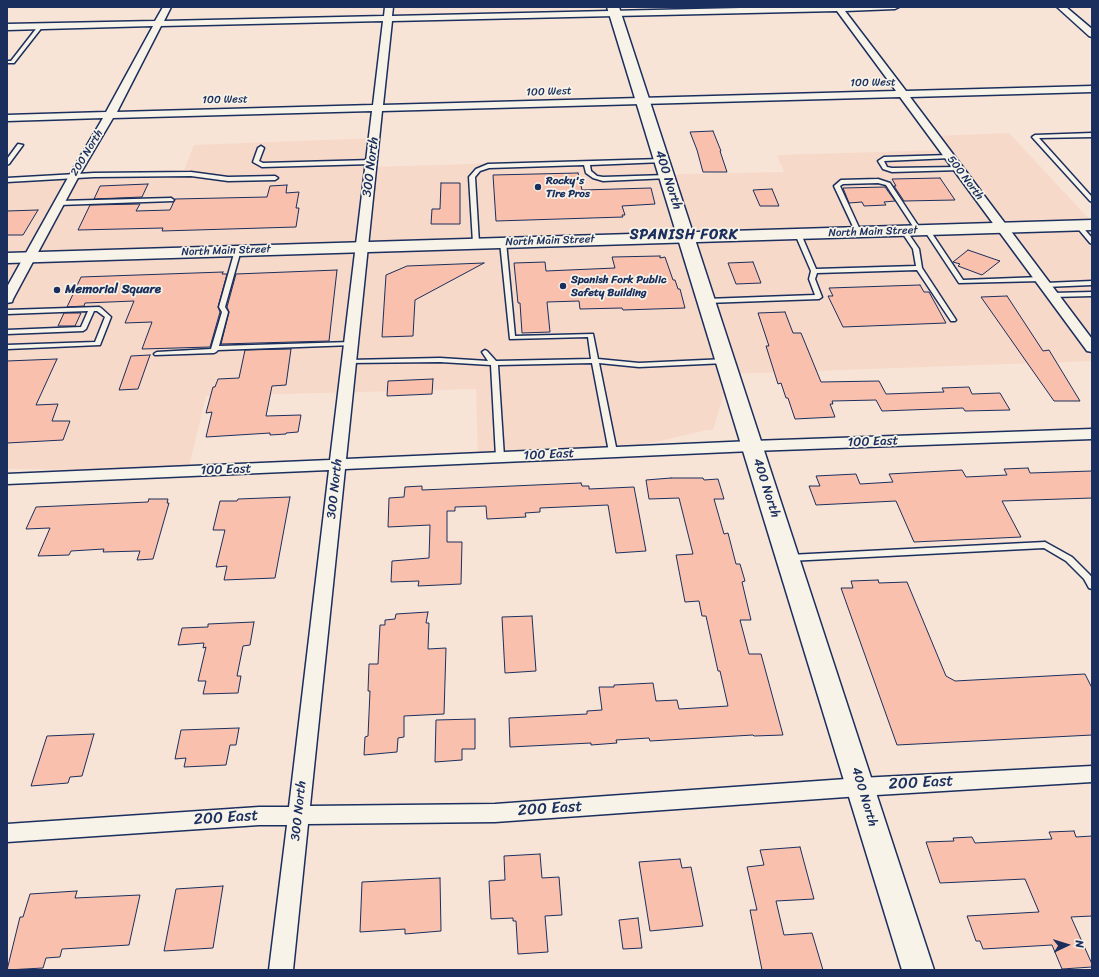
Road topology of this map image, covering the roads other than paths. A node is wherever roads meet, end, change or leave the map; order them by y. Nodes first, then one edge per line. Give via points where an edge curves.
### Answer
1 (167, 7) edge
2 (389, 7) edge
3 (895, 7) edge
4 (1061, 7) edge
5 (838, 8) edge
6 (614, 10) edge
7 (388, 18) junction
8 (159, 23) junction
9 (41, 26) junction
10 (7, 27) edge
11 (1092, 34) edge
12 (7, 62) edge
13 (1092, 89) edge
14 (903, 95) junction
15 (643, 102) junction
16 (378, 109) junction
17 (110, 115) junction
18 (7, 118) edge
19 (1092, 135) edge
20 (20, 145) dead end
21 (261, 148) dead end
22 (949, 157) junction
23 (662, 161) junction
24 (372, 162) junction
25 (7, 163) edge
26 (587, 163) junction
27 (888, 169) junction
28 (958, 169) junction
29 (73, 177) junction
30 (667, 177) junction
31 (275, 178) dead end
32 (7, 180) edge
33 (878, 181) junction
34 (170, 200) dead end
35 (1092, 200) edge
36 (59, 203) junction
37 (1085, 225) edge
38 (1002, 228) junction
39 (916, 230) junction
40 (858, 232) junction
41 (798, 234) junction
42 (686, 238) junction
43 (504, 242) junction
44 (1092, 242) edge
45 (476, 243) junction
46 (362, 246) junction
47 (238, 250) junction
48 (30, 257) junction
49 (7, 258) edge
50 (919, 268) junction
51 (814, 271) junction
52 (1043, 282) junction
53 (1092, 283) edge
54 (9, 292) edge
55 (1092, 294) edge
56 (1053, 295) junction
57 (706, 301) junction
58 (92, 309) junction
59 (7, 312) edge
60 (952, 320) dead end
61 (7, 332) edge
62 (351, 344) junction
63 (7, 347) edge
64 (214, 348) junction
65 (1092, 348) edge
66 (485, 352) dead end
67 (156, 354) dead end
68 (595, 361) junction
69 (726, 361) junction
70 (349, 362) junction
71 (494, 363) junction
72 (1092, 434) edge
73 (752, 446) junction
74 (613, 452) junction
75 (500, 458) junction
76 (338, 465) junction
77 (7, 479) edge
78 (788, 558) junction
79 (1092, 586) edge
80 (1092, 774) edge
81 (860, 787) junction
82 (298, 816) junction
83 (7, 833) edge
84 (281, 970) edge
85 (918, 970) edge

1 - 8 street, 200 North
2 - 7 street, 300 North
3 - 5 street
4 - 11 street
5 - 6 street
5 - 14 street, 500 North
6 - 7 street
6 - 15 main road, 400 North
7 - 8 street
7 - 16 street, 300 North
8 - 9 street
8 - 17 street, 200 North
9 - 10 street
9 - 12 lane via 12,62
13 - 14 street, 100 West
14 - 15 street, 100 West
14 - 22 street, 500 North
15 - 16 street, 100 West
15 - 23 main road, 400 North
16 - 17 street, 100 West
16 - 24 street, 300 North
17 - 18 street, 100 West
17 - 29 street, 200 North
19 - 35 lane via 1035,137
20 - 25 lane
21 - 24 lane via 256,162 262,165
22 - 27 lane via 884,159 881,161
22 - 28 street, 500 North
23 - 26 lane
23 - 30 main road, 400 North
24 - 46 street, 300 North
26 - 30 lane via 588,172 603,179
26 - 45 lane via 488,166 478,170 472,176
27 - 28 lane
27 - 33 lane
28 - 38 street, 500 North
29 - 31 lane via 191,174 228,179
29 - 32 lane
29 - 36 street, 200 North
30 - 42 main road, 400 North
33 - 39 lane via 888,184
33 - 40 lane via 841,182 837,186
34 - 36 lane
36 - 48 street, 200 North
37 - 38 main road, North Main Street
37 - 44 lane
38 - 39 main road, North Main Street
38 - 52 street, 500 North
39 - 40 main road, North Main Street
39 - 50 lane
39 - 52 lane via 961,282
40 - 41 main road, North Main Street
41 - 42 main road, North Main Street
41 - 51 lane
42 - 43 main road, North Main Street
42 - 57 main road, 400 North
43 - 45 main road, North Main Street
43 - 68 lane via 512,338 591,335
45 - 46 main road, North Main Street
46 - 47 main road, North Main Street
46 - 62 street, 300 North
47 - 48 main road, North Main Street
47 - 64 lane via 222,307 225,312
48 - 49 main road, North Main Street
48 - 54 street, 200 North
50 - 51 lane
50 - 60 lane
51 - 57 lane via 812,279 819,297
52 - 53 lane
52 - 56 street, 500 North
55 - 56 lane
56 - 65 street, 500 North
57 - 69 main road, 400 North
58 - 59 lane
58 - 61 lane via 83,330
58 - 63 lane via 99,309 108,317 98,344
62 - 64 lane
62 - 70 street, 300 North
64 - 67 lane via 214,351
66 - 71 lane
68 - 69 lane via 639,365
68 - 71 lane
68 - 74 lane
69 - 73 main road, 400 North
70 - 71 lane via 440,360
70 - 76 street, 300 North
71 - 75 lane
72 - 73 street, 100 East
73 - 74 street, 100 East
73 - 78 main road, 400 North
74 - 75 street, 100 East
75 - 76 street, 100 East
76 - 77 street, 100 East
76 - 82 street, 300 North
78 - 79 lane via 1045,545 1069,559 1087,576
78 - 81 main road, 400 North
80 - 81 street, 200 East
81 - 82 street, 200 East via 495,813
81 - 85 main road, 400 North
82 - 83 street, 200 East via 259,816
82 - 84 street, 300 North

